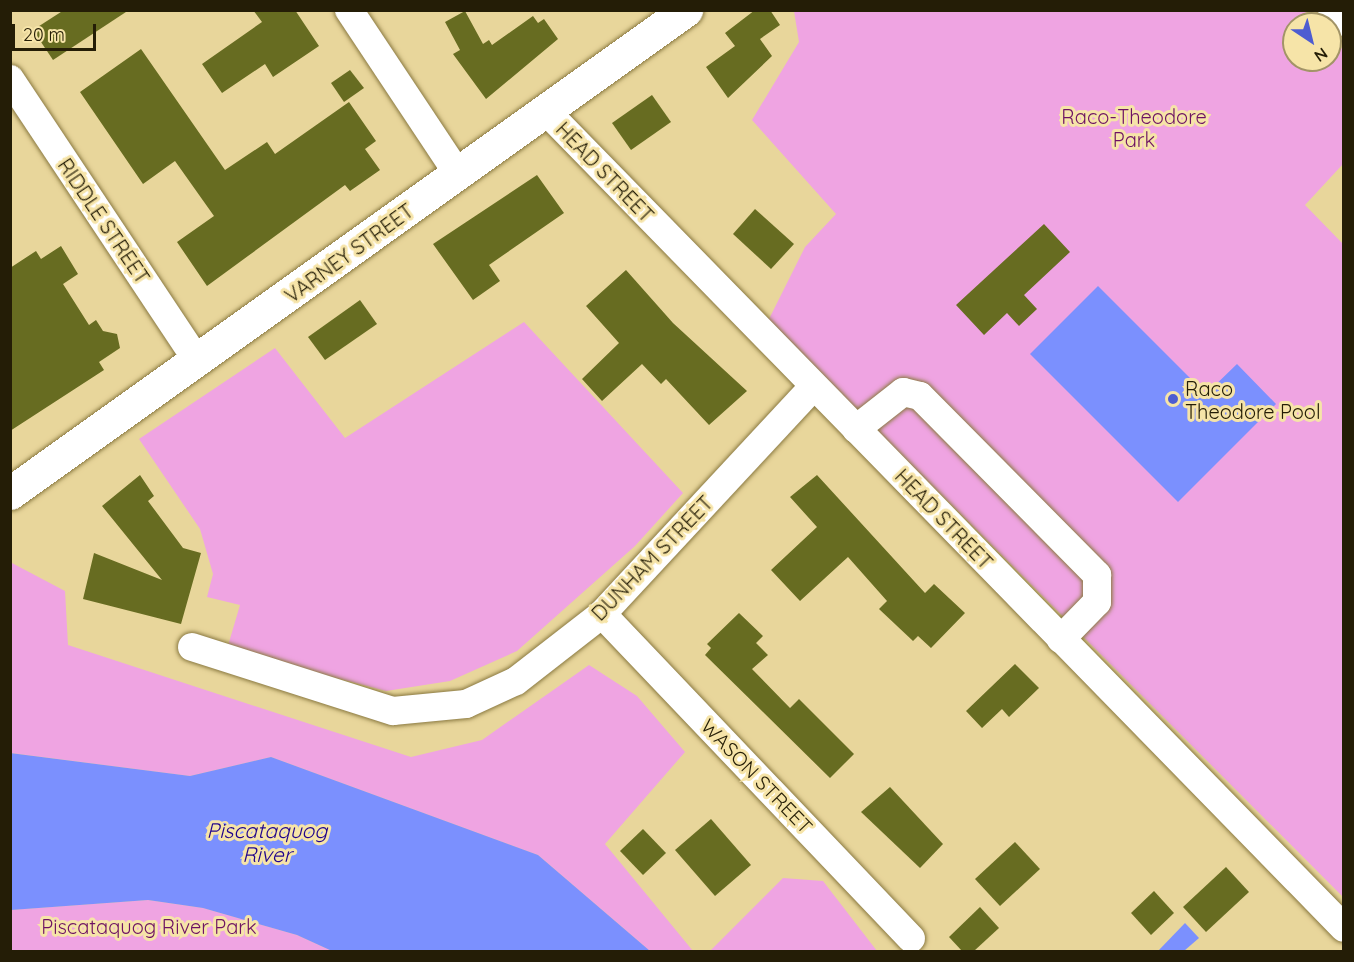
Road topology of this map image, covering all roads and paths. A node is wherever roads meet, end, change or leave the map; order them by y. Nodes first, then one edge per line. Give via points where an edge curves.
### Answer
1 (349, 10) edge
2 (686, 10) edge
3 (1332, 10) edge
4 (1344, 22) edge
5 (10, 79) edge
6 (545, 110) junction
7 (458, 174) junction
8 (198, 362) junction
9 (814, 386) junction
10 (856, 429) junction
11 (10, 493) edge
12 (602, 614) junction
13 (1061, 639) junction
14 (192, 647) dead end
15 (1344, 928) edge
16 (911, 938) dead end

1 - 7 street
2 - 6 main road, VARNEY STREET
3 - 4 street
5 - 8 street, RIDDLE STREET
6 - 7 main road, VARNEY STREET
6 - 9 street, HEAD STREET
7 - 8 main road, VARNEY STREET
8 - 11 main road, VARNEY STREET
9 - 10 street, HEAD STREET
9 - 12 street, DUNHAM STREET
10 - 13 street, HEAD STREET
10 - 13 street via 903,393 920,396 1097,575 1097,602
12 - 14 street, DUNHAM STREET via 516,681 466,704 393,711
12 - 16 street, WASON STREET
13 - 15 street, HEAD STREET

